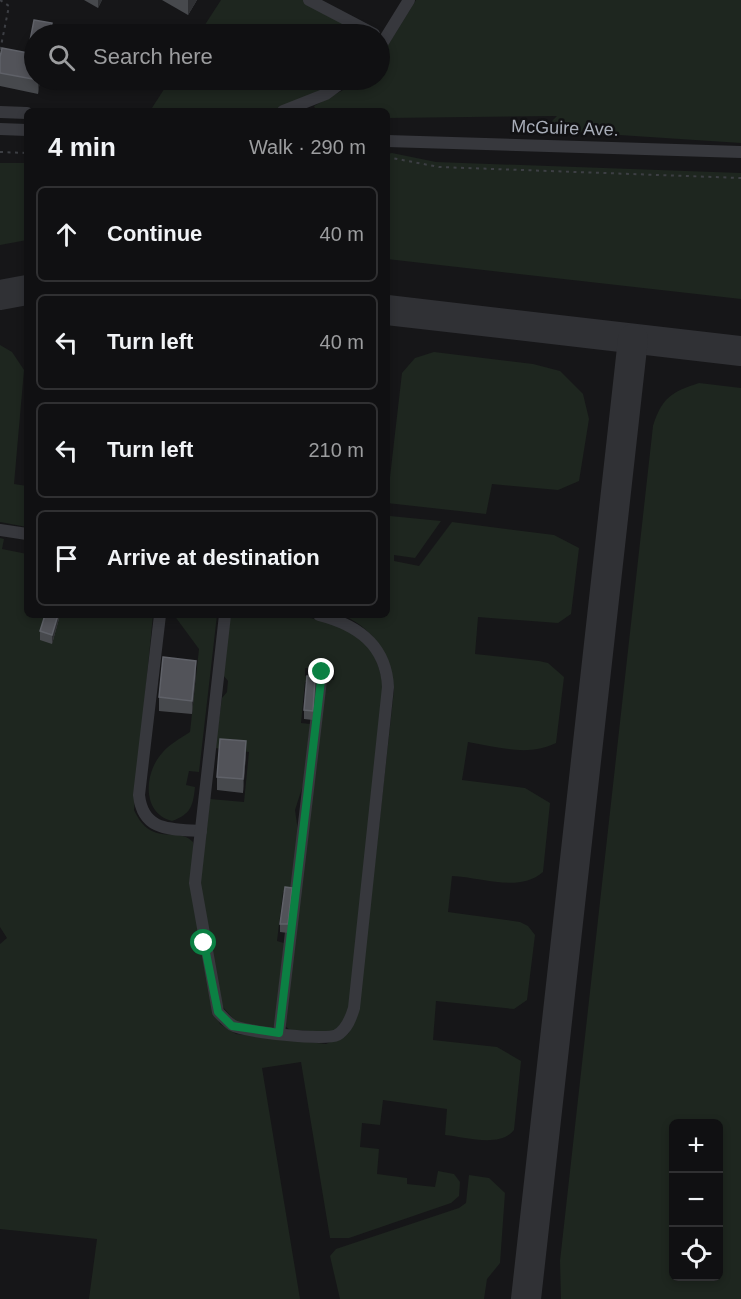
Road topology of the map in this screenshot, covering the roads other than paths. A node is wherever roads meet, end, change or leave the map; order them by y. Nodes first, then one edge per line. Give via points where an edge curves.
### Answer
1 (309, 0) edge
2 (409, 0) edge
3 (352, 24) edge
4 (390, 26) edge
5 (331, 90) edge
6 (291, 108) edge
7 (0, 112) edge
8 (24, 112) edge
9 (0, 129) edge
10 (24, 130) edge
11 (390, 141) edge
12 (741, 152) edge
13 (0, 530) edge
14 (24, 534) edge
15 (160, 618) edge
16 (225, 618) edge
17 (332, 618) edge
18 (322, 672) dead end
19 (201, 831) junction
20 (279, 1033) junction

1 - 3 street
2 - 4 street
5 - 6 street
7 - 8 street
9 - 10 street
11 - 12 street, McGuire Ave.
13 - 14 street
15 - 19 street via 139,795 141,808 149,821 166,829
16 - 19 street
17 - 20 street via 345,621 369,641 383,662 388,687 354,1008 350,1022 335,1036
18 - 20 street
19 - 20 street via 195,883 218,1012 232,1026

